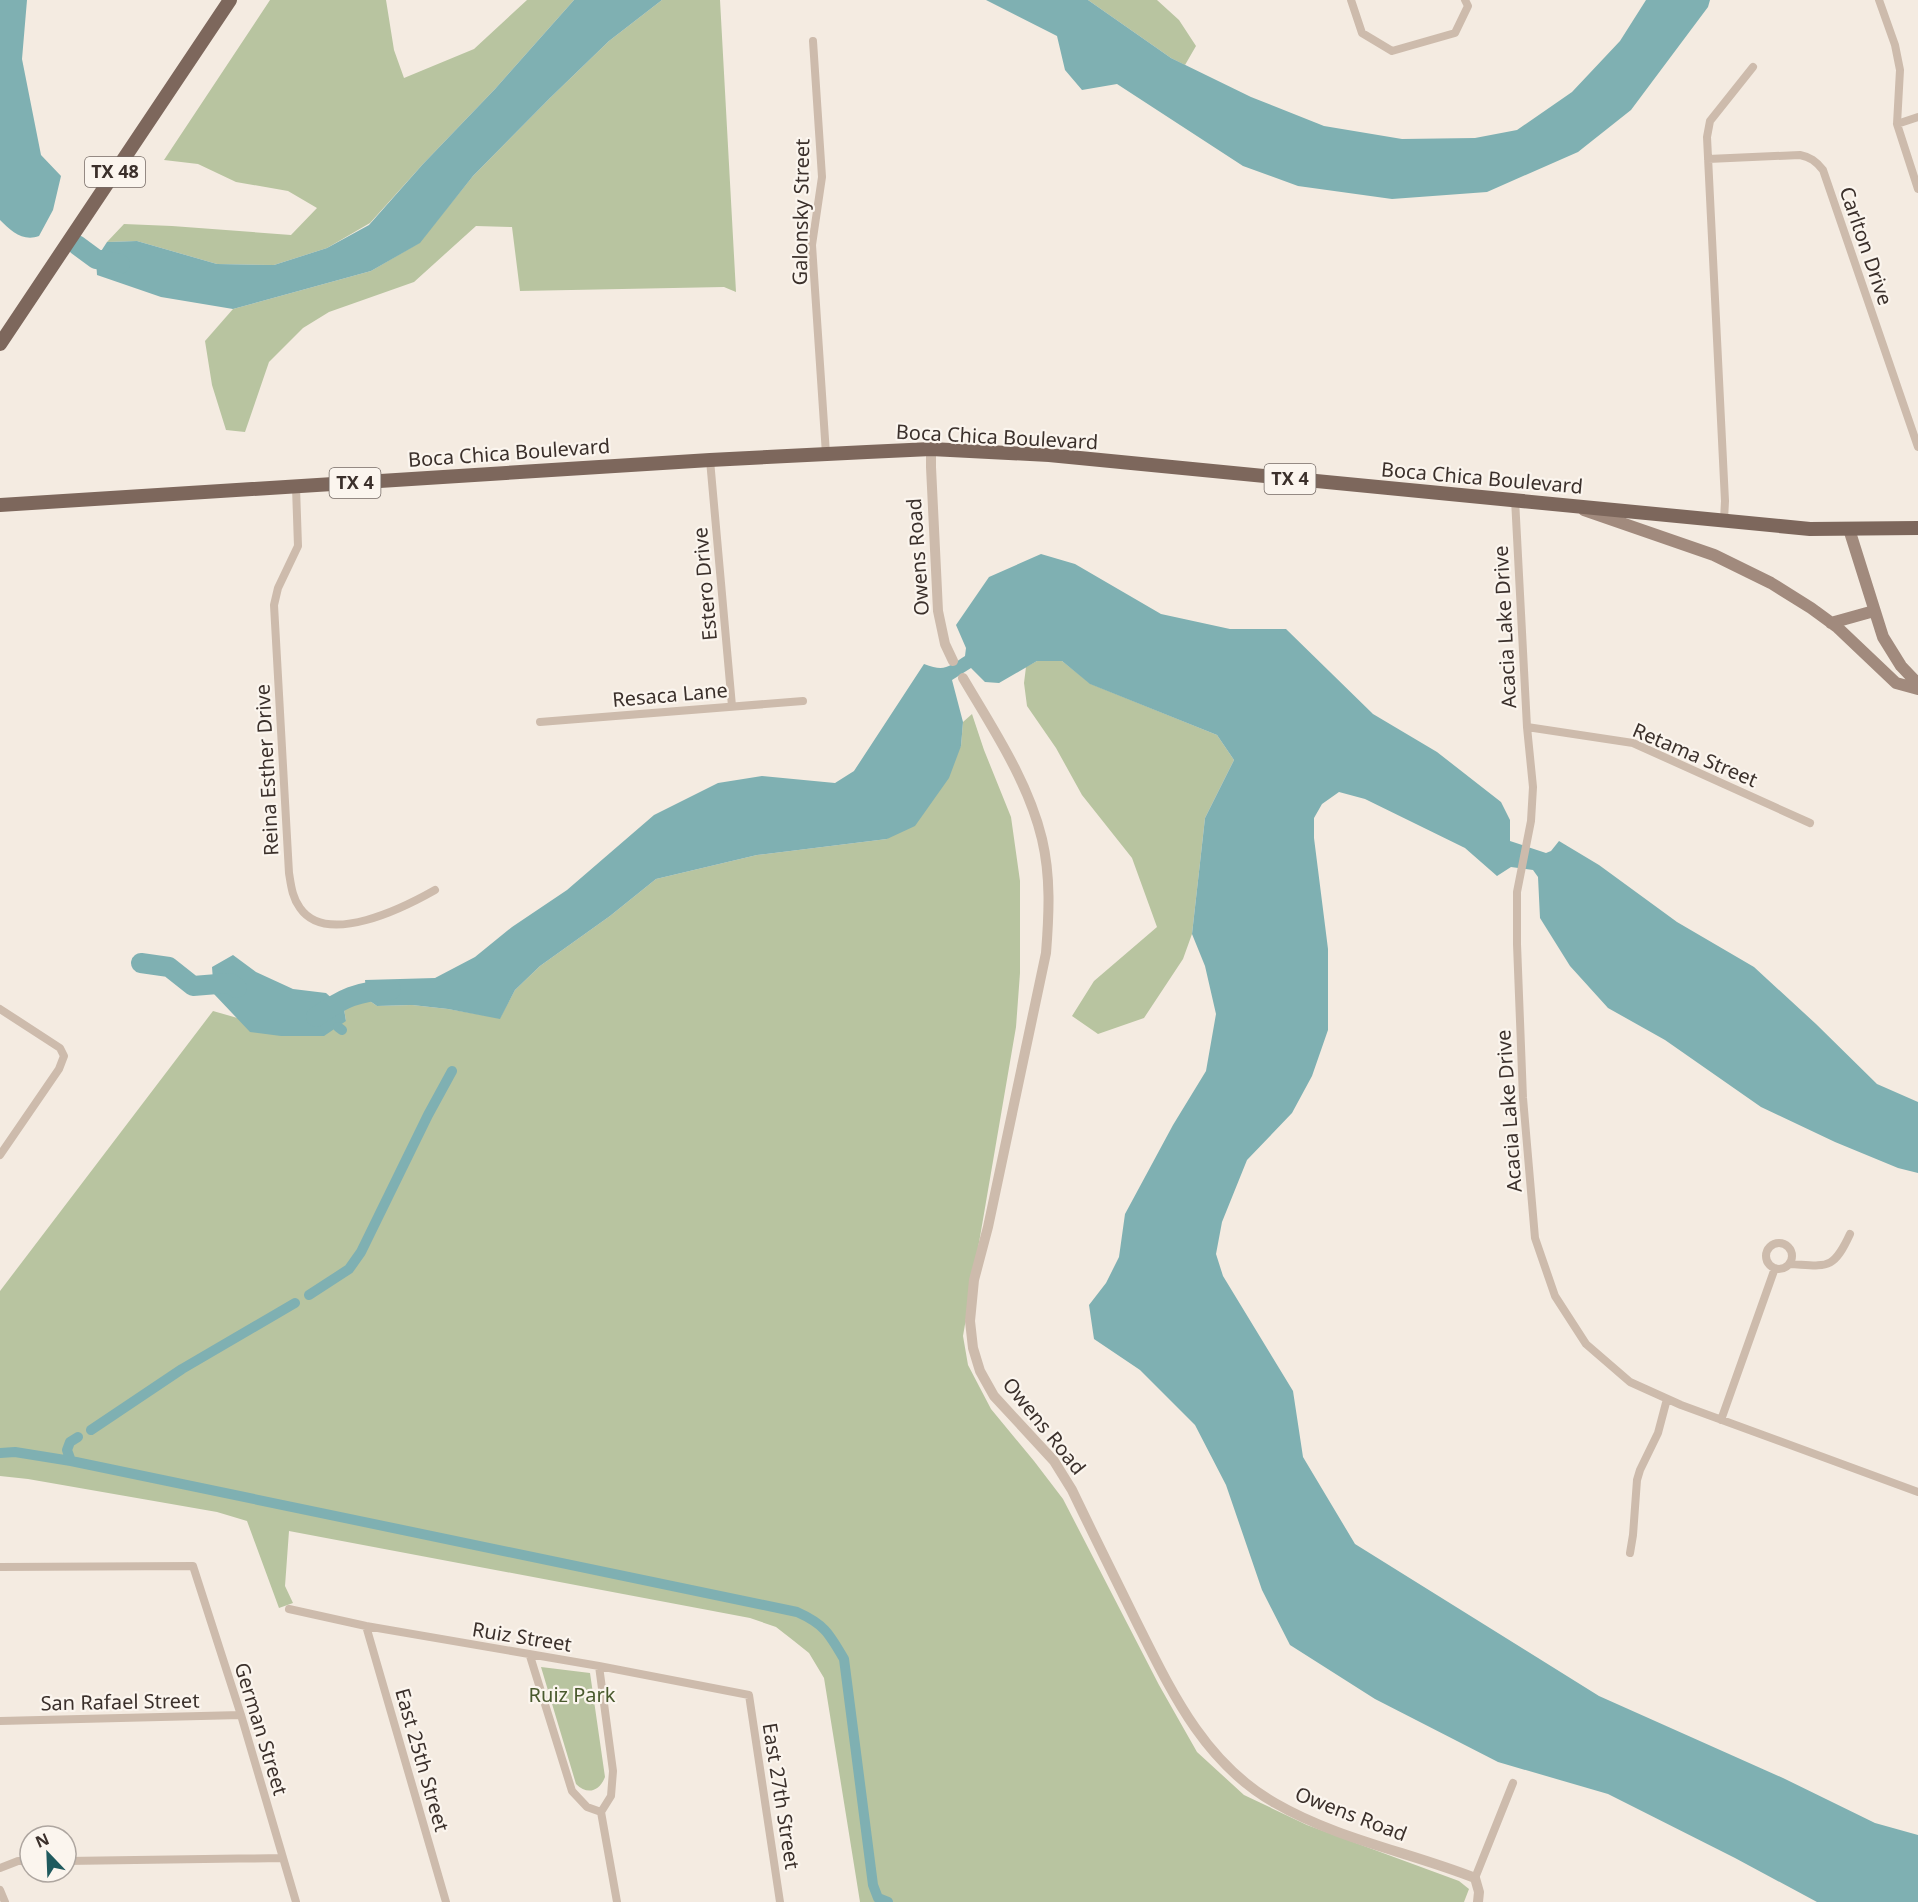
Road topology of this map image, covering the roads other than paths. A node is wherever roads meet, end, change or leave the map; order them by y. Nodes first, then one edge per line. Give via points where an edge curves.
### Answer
1 (230, 0) edge
2 (1351, 0) edge
3 (1466, 0) edge
4 (1879, 0) edge
5 (813, 41) dead end
6 (1753, 67) dead end
7 (1918, 117) edge
8 (1897, 124) junction
9 (1708, 159) junction
10 (1918, 189) edge
11 (0, 344) edge
12 (1918, 447) edge
13 (931, 449) junction
14 (826, 454) junction
15 (710, 460) junction
16 (296, 487) junction
17 (1515, 499) junction
18 (0, 505) edge
19 (1574, 507) junction
20 (1724, 520) junction
21 (1918, 528) edge
22 (1849, 529) junction
23 (1874, 611) junction
24 (1831, 623) junction
25 (953, 661) dead end
26 (963, 678) dead end
27 (1918, 686) edge
28 (803, 701) dead end
29 (732, 706) junction
30 (540, 722) dead end
31 (1527, 727) junction
32 (1810, 823) dead end
33 (435, 890) dead end
34 (0, 1009) edge
35 (0, 1155) edge
36 (1850, 1234) dead end
37 (1790, 1264) junction
38 (1775, 1268) junction
39 (1667, 1399) junction
40 (1721, 1420) junction
41 (1918, 1492) edge
42 (1630, 1553) dead end
43 (0, 1567) edge
44 (289, 1609) dead end
45 (366, 1626) junction
46 (530, 1656) junction
47 (599, 1666) junction
48 (749, 1695) joint
49 (241, 1715) junction
50 (0, 1721) edge
51 (1513, 1783) dead end
52 (601, 1812) junction
53 (282, 1858) junction
54 (18, 1861) edge
55 (78, 1861) edge
56 (0, 1868) edge
57 (1475, 1878) junction
58 (0, 1890) edge
59 (5, 1902) edge
60 (296, 1902) edge
61 (446, 1902) edge
62 (617, 1902) edge
63 (780, 1902) edge
64 (1478, 1902) edge

1 - 11 main road, TX 48
2 - 3 street via 1362,33 1392,51 1455,33 1468,6
4 - 8 street via 1900,70
5 - 14 street, Galonsky Street via 822,177 812,245
6 - 9 street via 1710,120
7 - 8 street
8 - 10 street
9 - 12 street, Carlton Drive via 1800,155 1809,157 1823,170
9 - 20 street
13 - 14 main road, Boca Chica Boulevard / TX 4
13 - 17 main road, Boca Chica Boulevard / TX 4 via 1048,455
13 - 25 street, Owens Road via 938,611 945,645
14 - 15 main road, Boca Chica Boulevard / TX 4
15 - 16 main road, Boca Chica Boulevard / TX 4
15 - 29 street, Estero Drive
16 - 18 main road, Boca Chica Boulevard / TX 4
16 - 33 street, Reina Esther Drive via 298,546 274,605 293,895 300,909 313,920 329,924 380,916
17 - 19 main road, Boca Chica Boulevard / TX 4
17 - 31 street, Acacia Lake Drive
19 - 20 main road, Boca Chica Boulevard / TX 4
19 - 24 main road via 1714,555 1771,584
20 - 22 main road, Boca Chica Boulevard / TX 4
21 - 22 main road, Boca Chica Boulevard / TX 4
22 - 23 main road
23 - 24 main road
23 - 27 main road via 1883,637
24 - 27 main road via 1896,683
26 - 57 street, Owens Road via 1025,792 1041,838 1050,910 1046,953 974,1280 970,1321 980,1371 994,1396 1054,1461 1166,1682 1208,1747 1232,1772 1273,1802 1311,1822
28 - 29 street, Resaca Lane
29 - 30 street, Resaca Lane
31 - 32 street, Retama Street via 1633,743
31 - 39 street, Acacia Lake Drive via 1533,787 1531,821 1517,892 1517,944 1523,1098 1535,1238 1555,1296 1586,1344 1630,1382
34 - 35 street via 60,1048 64,1056
36 - 37 street via 1841,1255 1830,1264
37 - 38 street
37 - 38 street via 1793,1254 1788,1245 1773,1243 1766,1257
38 - 40 street
39 - 40 street, Acacia Lake Drive
39 - 42 street via 1658,1433 1637,1480
40 - 41 street, Acacia Lake Drive
43 - 49 street, German Street via 193,1566
44 - 45 street, Ruiz Street
45 - 46 street, Ruiz Street
45 - 61 street, East 25th Street
46 - 47 street, Ruiz Street
46 - 52 street via 572,1791 587,1807
47 - 48 street, Ruiz Street
47 - 52 street via 613,1771 611,1796
48 - 63 street, East 27th Street
49 - 50 street, San Rafael Street
49 - 53 street, German Street
51 - 57 street
52 - 62 street
53 - 55 street
53 - 60 street, German Street
54 - 56 street
57 - 64 street
58 - 59 street

